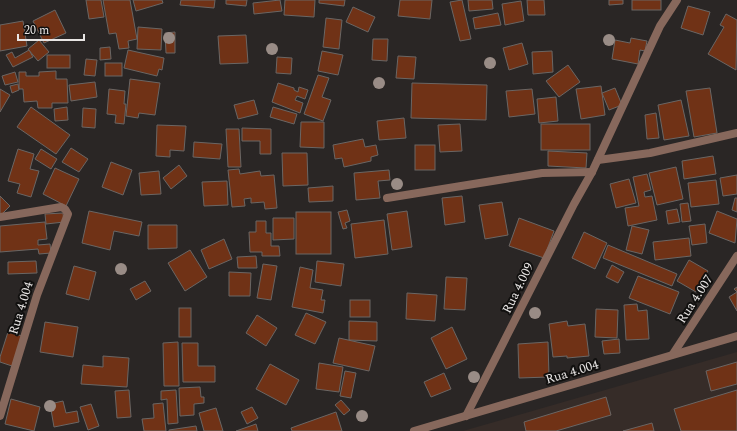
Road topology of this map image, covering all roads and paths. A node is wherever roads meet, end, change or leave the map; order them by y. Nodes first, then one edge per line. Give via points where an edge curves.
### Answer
1 (677, 0) edge
2 (737, 133) edge
3 (598, 160) junction
4 (592, 172) junction
5 (387, 198) dead end
6 (0, 217) edge
7 (737, 256) edge
8 (737, 336) edge
9 (674, 354) junction
10 (0, 416) edge
11 (466, 416) junction
12 (414, 431) edge

1 - 3 street, Rua 4.009 via 660,26
2 - 3 street via 650,153
3 - 4 street, Rua 4.009
4 - 5 street via 542,173
4 - 11 street, Rua 4.009
6 - 10 street, Rua 4.004 via 62,207 66,209 68,217 37,294
7 - 9 street, Rua 4.007
8 - 9 street, Rua 4.004
9 - 11 street, Rua 4.004
11 - 12 street, Rua 4.004

